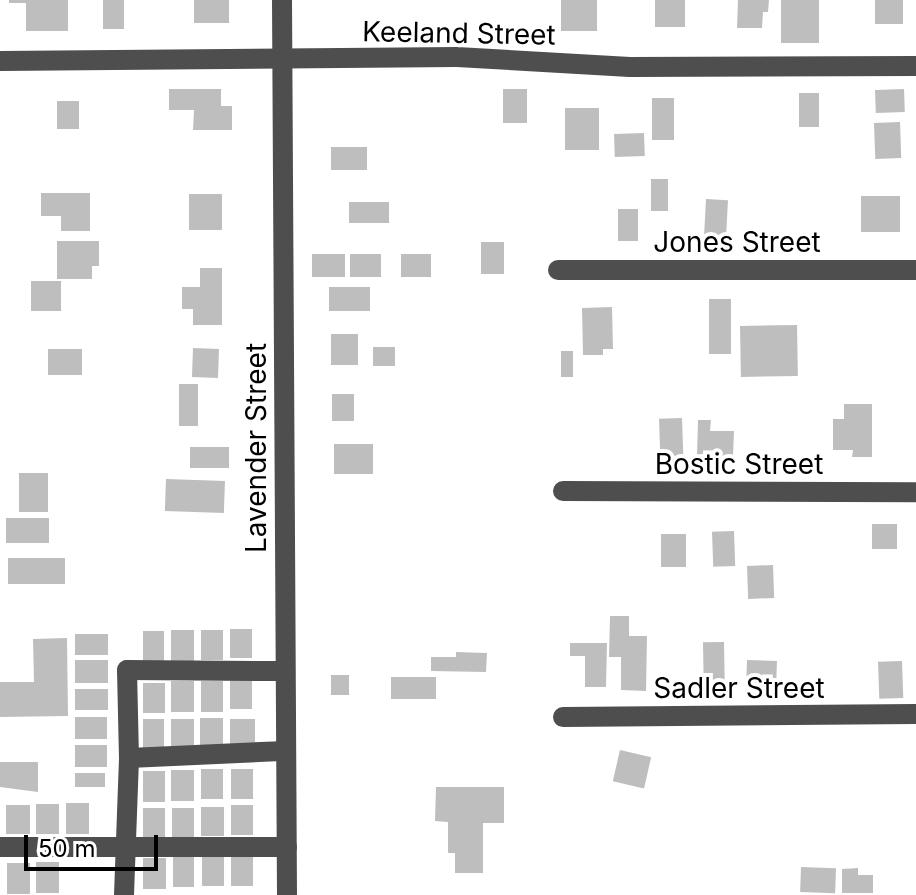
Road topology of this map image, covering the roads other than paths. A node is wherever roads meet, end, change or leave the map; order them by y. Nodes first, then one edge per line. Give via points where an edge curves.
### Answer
1 (282, 0) edge
2 (282, 58) junction
3 (0, 61) edge
4 (916, 66) edge
5 (558, 270) dead end
6 (916, 270) edge
7 (563, 491) dead end
8 (916, 492) edge
9 (285, 671) junction
10 (916, 714) edge
11 (563, 717) dead end
12 (286, 751) junction
13 (129, 758) junction
14 (0, 847) edge
15 (124, 847) junction
16 (287, 847) junction
17 (124, 895) edge
18 (287, 895) edge

1 - 2 street, Lavender Street
2 - 3 street, Keeland Street
2 - 4 street, Keeland Street via 457,57 630,67
2 - 9 street, Lavender Street
5 - 6 street, Jones Street
7 - 8 street, Bostic Street
9 - 12 street, Lavender Street
9 - 13 street via 127,670
10 - 11 street, Sadler Street
12 - 13 street
12 - 16 street, Lavender Street
13 - 15 street
14 - 15 street
15 - 16 street
15 - 17 street
16 - 18 street, Lavender Street

